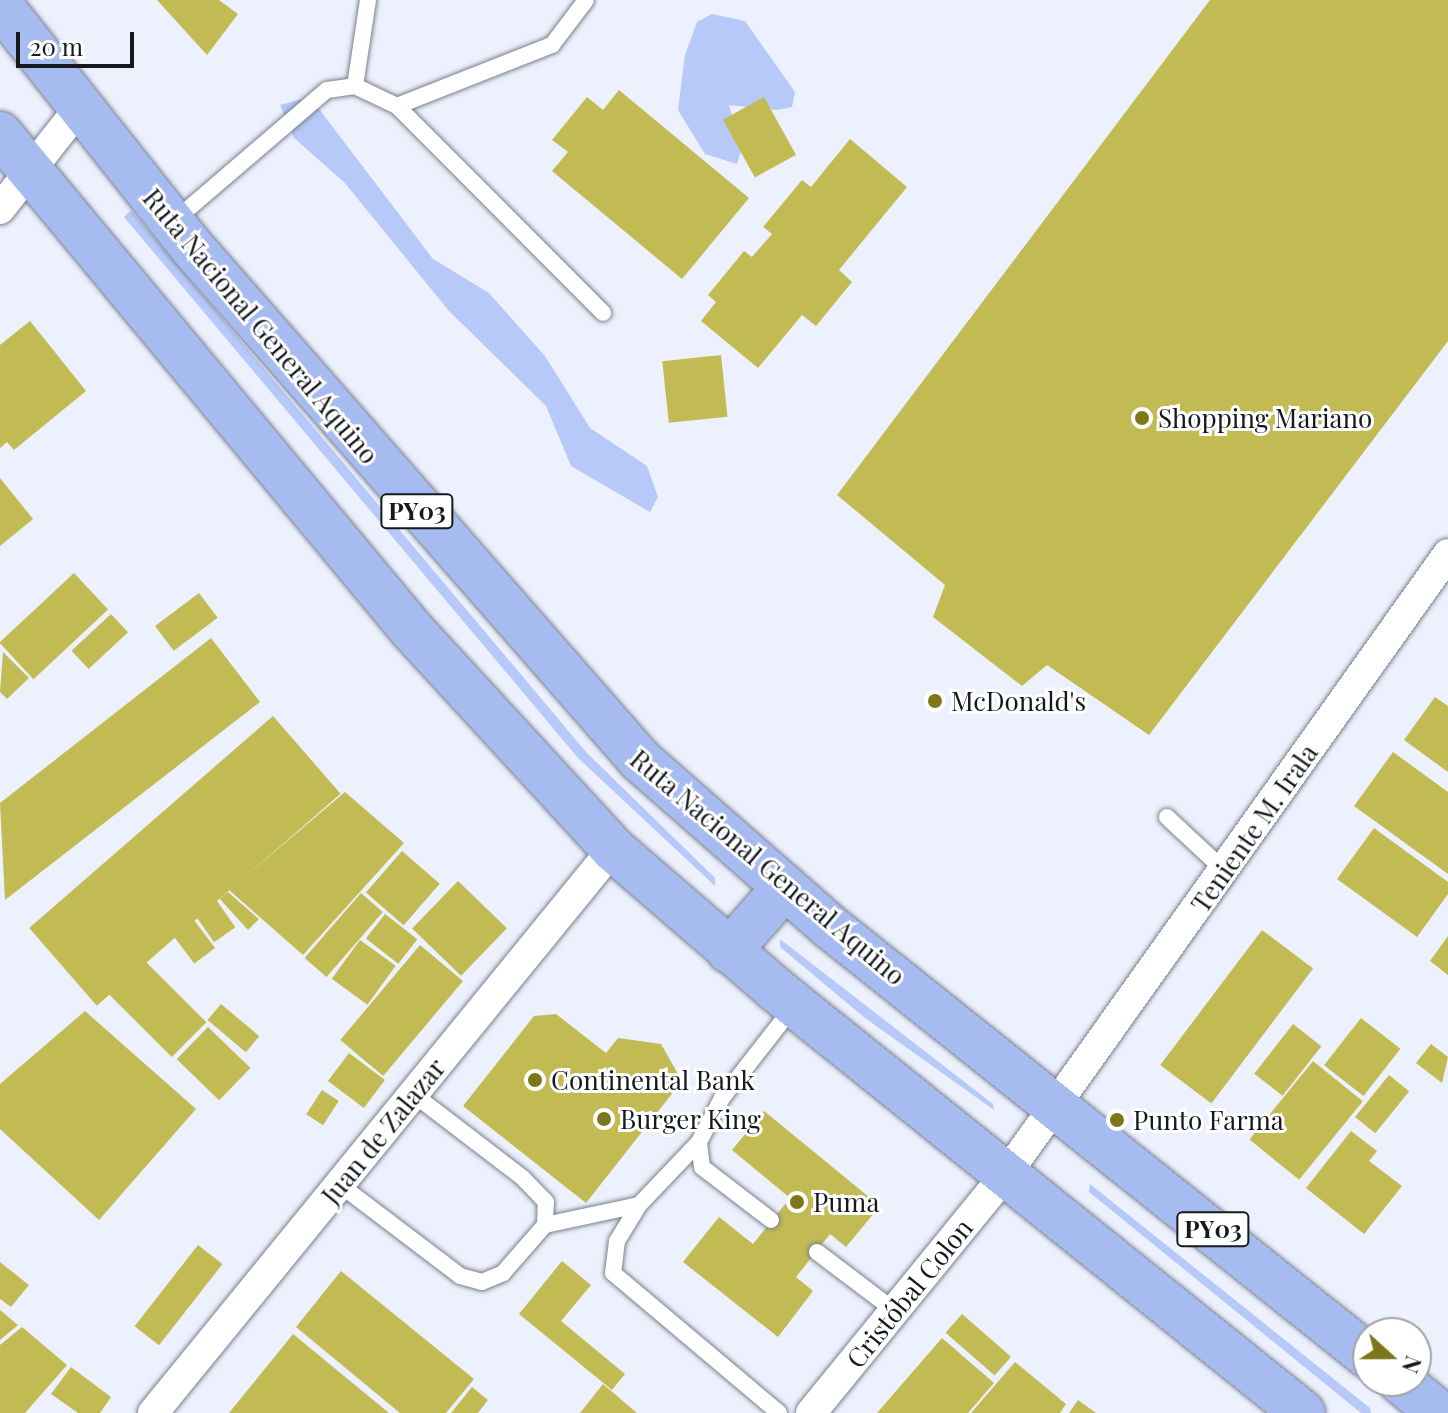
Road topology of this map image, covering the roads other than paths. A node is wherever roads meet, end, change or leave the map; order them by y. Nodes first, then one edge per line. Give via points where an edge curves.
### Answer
1 (368, 0) edge
2 (586, 0) edge
3 (0, 5) edge
4 (355, 86) junction
5 (397, 106) junction
6 (80, 107) junction
7 (0, 134) edge
8 (30, 172) junction
9 (0, 209) edge
10 (172, 222) junction
11 (603, 313) dead end
12 (1448, 554) edge
13 (1167, 817) dead end
14 (613, 849) junction
15 (1225, 871) junction
16 (785, 887) junction
17 (729, 951) junction
18 (794, 1005) junction
19 (413, 1094) junction
20 (1058, 1101) junction
21 (699, 1142) junction
22 (1007, 1173) junction
23 (339, 1184) junction
24 (639, 1205) junction
25 (771, 1220) dead end
26 (545, 1225) junction
27 (817, 1252) dead end
28 (895, 1311) junction
29 (1352, 1343) edge
30 (1420, 1397) edge
31 (1297, 1411) edge
32 (153, 1413) edge
33 (779, 1413) edge
34 (811, 1413) edge
35 (1439, 1413) edge

1 - 4 lane
2 - 5 lane via 552,45
3 - 6 highway, Ruta Nacional General Aquino / PY03
4 - 5 lane
4 - 10 lane via 327,90
5 - 11 lane
6 - 8 street
6 - 10 highway, Ruta Nacional General Aquino / PY03
7 - 8 highway, PY03
8 - 9 street
8 - 14 highway, PY03 via 411,629
10 - 16 highway, Ruta Nacional General Aquino / PY03 via 546,660 640,760
12 - 15 street, Teniente M. Irala
13 - 15 lane
14 - 17 highway, PY03
14 - 19 street, Juan de Zalazar
15 - 20 street, Teniente M. Irala
16 - 17 highway
16 - 20 highway, Ruta Nacional General Aquino / PY03
17 - 18 highway, PY03
18 - 21 lane via 722,1098
18 - 22 highway, PY03
19 - 23 street, Juan de Zalazar
19 - 26 lane via 523,1178 546,1202
20 - 22 street, Teniente M. Irala
20 - 29 highway, Ruta Nacional General Aquino / PY03
21 - 24 lane
21 - 25 lane via 702,1167
22 - 28 street, Cristóbal Colon
22 - 31 highway, PY03
23 - 26 lane via 460,1276 482,1282 503,1273
23 - 32 street, Juan de Zalazar
24 - 26 lane
24 - 33 lane via 617,1241 613,1273
27 - 28 lane
28 - 34 street, Cristóbal Colon
30 - 35 highway

